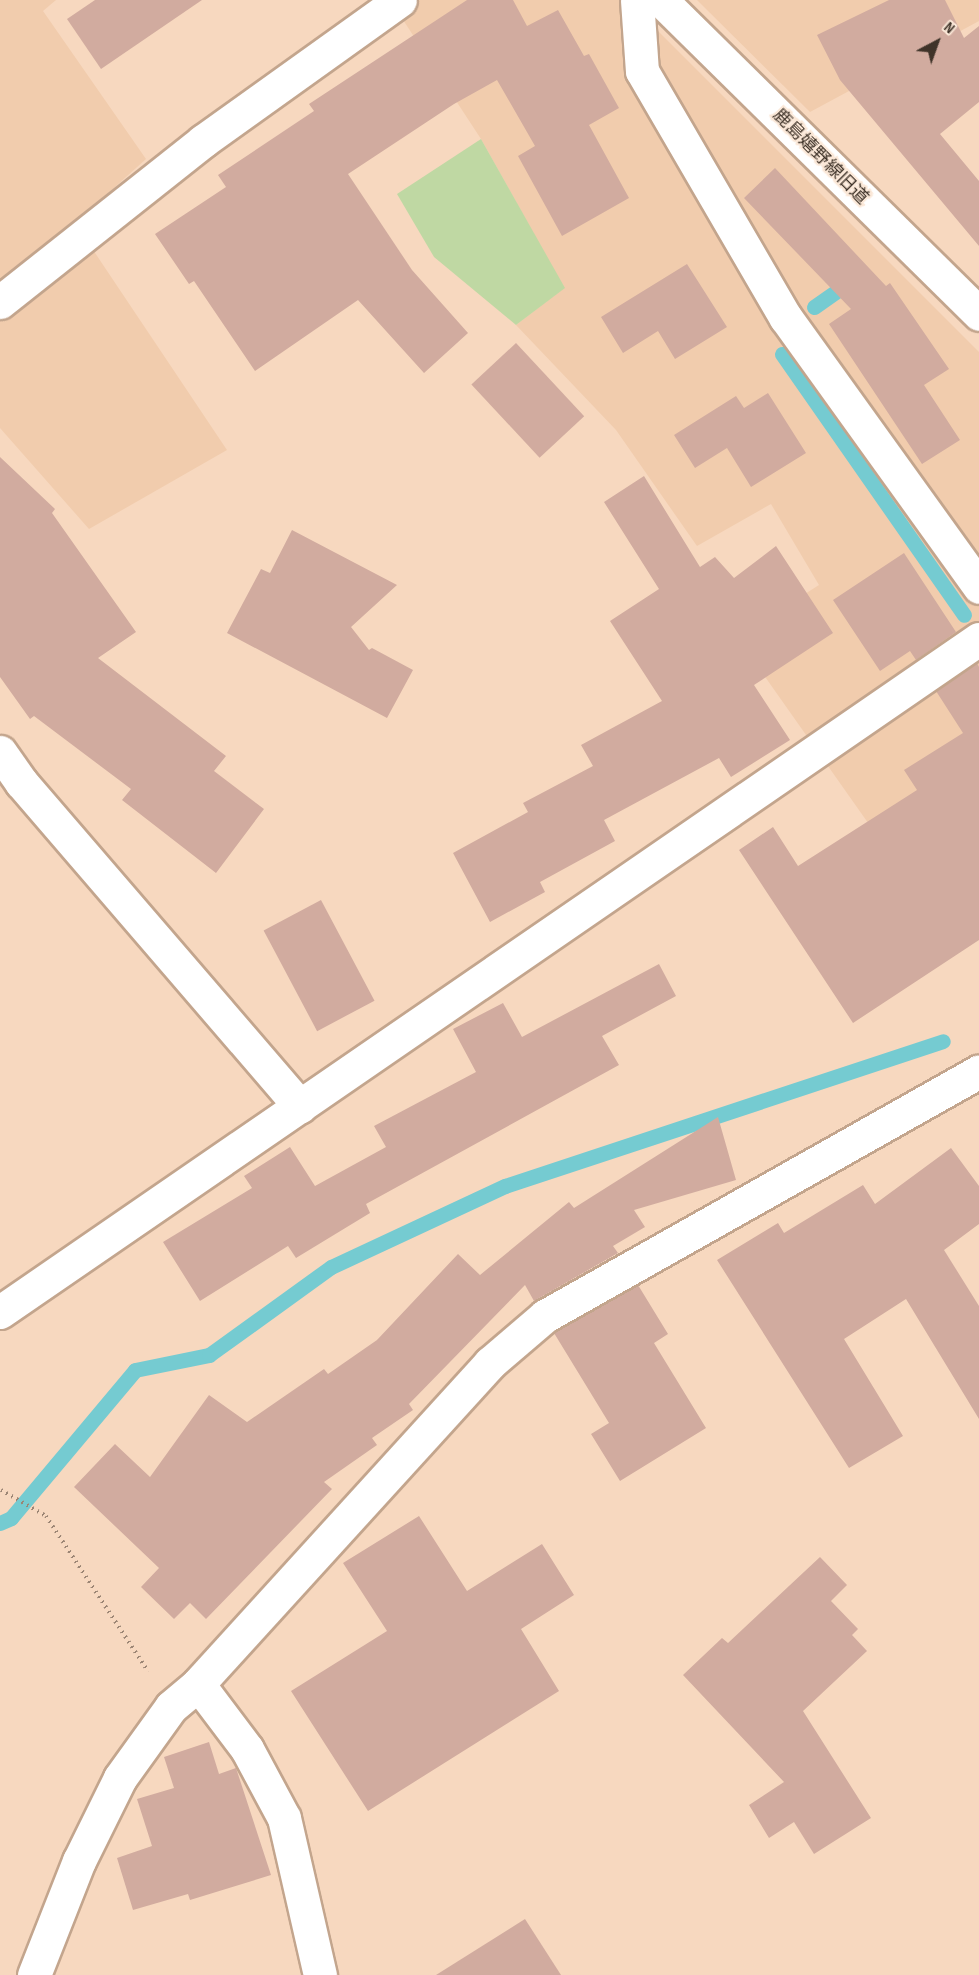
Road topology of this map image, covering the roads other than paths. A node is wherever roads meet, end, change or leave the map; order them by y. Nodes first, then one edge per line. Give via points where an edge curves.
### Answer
1 (400, 0) edge
2 (637, 0) edge
3 (661, 0) edge
4 (0, 302) edge
5 (979, 314) edge
6 (979, 587) edge
7 (979, 639) edge
8 (0, 752) edge
9 (974, 1084) edge
10 (300, 1106) junction
11 (0, 1312) edge
12 (198, 1684) junction
13 (34, 1975) edge
14 (320, 1975) edge

1 - 4 street via 203,141
2 - 6 street via 642,71 786,318
3 - 5 street, 鹿島嬉野線旧道
7 - 10 street
8 - 10 street via 21,783
9 - 12 street via 545,1316 490,1363
10 - 11 street
12 - 13 street via 171,1707 120,1778 79,1861
12 - 14 street via 247,1749 284,1818

